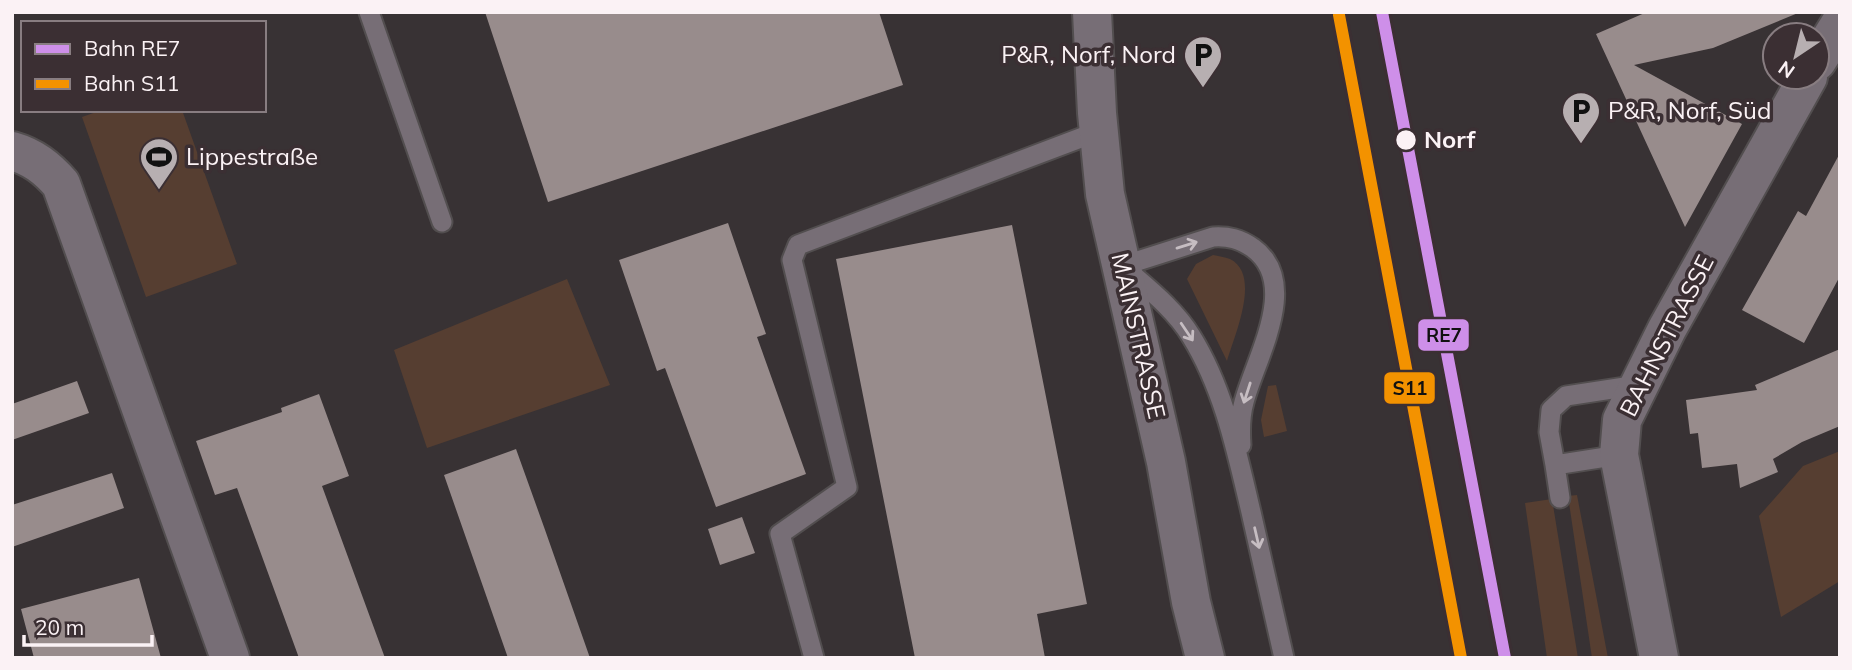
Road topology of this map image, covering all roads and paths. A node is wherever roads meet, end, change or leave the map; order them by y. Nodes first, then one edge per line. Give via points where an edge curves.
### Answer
1 (369, 12) edge
2 (1092, 12) edge
3 (1800, 91) edge
4 (1099, 131) junction
5 (12, 151) edge
6 (442, 222) dead end
7 (1122, 266) junction
8 (1638, 385) junction
9 (1619, 455) junction
10 (1555, 466) junction
11 (1241, 471) junction
12 (1560, 498) dead end
13 (230, 658) edge
14 (814, 658) edge
15 (1205, 658) edge
16 (1284, 658) edge
17 (1659, 658) edge

1 - 6 lane
2 - 4 street, MAINSTRASSE
3 - 8 street, BAHNSTRASSE
4 - 7 street, MAINSTRASSE via 1105,194
4 - 14 lane via 798,245 792,260 847,487 780,534
5 - 13 street via 36,161 61,184
7 -> 11 lane via 1171,310 1190,336 1213,382
7 -> 11 lane via 1225,236 1250,246 1272,269 1275,304 1243,405
7 - 15 street, MAINSTRASSE
8 - 9 street, BAHNSTRASSE via 1622,420
8 - 10 lane via 1566,396 1552,410 1549,432
9 - 10 lane
9 - 17 street, BAHNSTRASSE
10 - 12 lane
11 -> 16 lane

